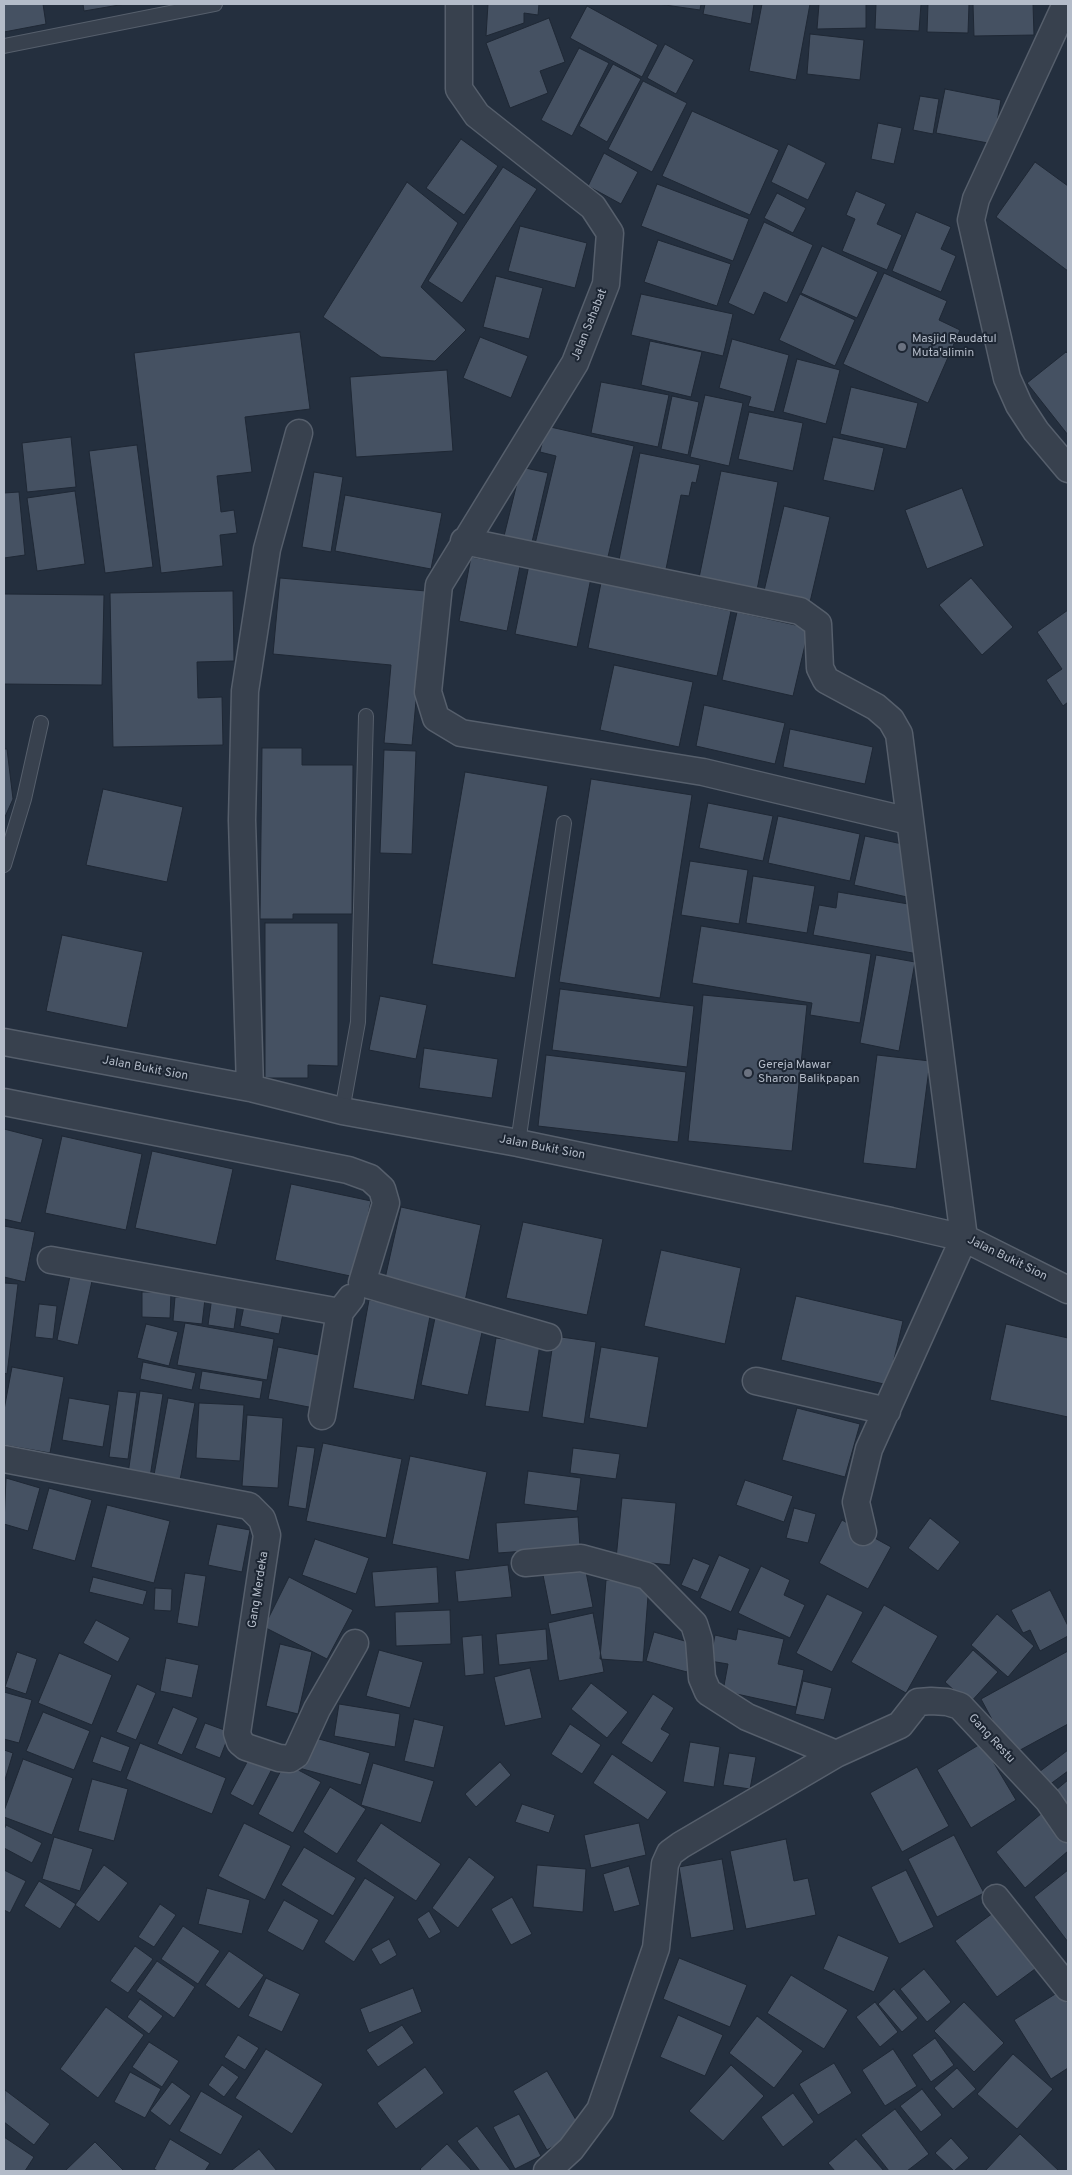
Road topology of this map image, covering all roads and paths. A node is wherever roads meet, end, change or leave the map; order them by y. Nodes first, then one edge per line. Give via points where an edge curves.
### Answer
1 (215, 4) edge
2 (459, 4) edge
3 (1066, 4) edge
4 (4, 46) edge
5 (299, 433) dead end
6 (1068, 469) edge
7 (464, 541) junction
8 (366, 716) dead end
9 (41, 723) dead end
10 (909, 822) junction
11 (564, 823) dead end
12 (4, 865) edge
13 (4, 1042) edge
14 (250, 1088) junction
15 (4, 1102) edge
16 (342, 1111) junction
17 (518, 1143) junction
18 (964, 1238) junction
19 (51, 1260) dead end
20 (362, 1284) junction
21 (1068, 1290) edge
22 (340, 1312) junction
23 (548, 1337) dead end
24 (756, 1381) dead end
25 (887, 1411) junction
26 (322, 1416) dead end
27 (4, 1459) edge
28 (863, 1532) dead end
29 (525, 1562) dead end
30 (355, 1643) dead end
31 (836, 1754) junction
32 (1068, 1829) edge
33 (996, 1898) dead end
34 (1068, 1988) edge
35 (547, 2171) edge

1 - 4 lane
2 - 7 street, Jalan Sahabat via 459,89 477,115 594,207 610,233 606,284 575,363
3 - 6 street via 976,199 971,220 1007,378 1036,431
5 - 14 street via 267,549 245,691 242,820
7 - 10 street via 800,610 818,624 820,668 826,680 876,707 891,720 899,734
7 - 10 street, Jalan Sahabat via 439,585 428,692 436,718 461,733 703,772
8 - 16 lane via 358,1022
9 - 12 lane via 24,799
10 - 18 street
11 - 17 lane
13 - 14 street, Jalan Bukit Sion
14 - 16 street, Jalan Bukit Sion
15 - 20 street via 348,1170 370,1178 382,1188 386,1203
16 - 17 street, Jalan Bukit Sion
17 - 18 street, Jalan Bukit Sion
18 - 21 street, Jalan Bukit Sion
18 - 25 street
19 - 22 street
20 - 22 street
20 - 23 street
22 - 26 street
24 - 25 street
25 - 28 street via 869,1449 856,1502
27 - 30 street, Gang Merdeka via 249,1506 262,1519 267,1535 237,1733 246,1747 279,1758 290,1759 296,1755
29 - 31 street via 581,1558 647,1576 694,1624 699,1640 702,1678 708,1692 748,1717
31 - 32 street, Gang Restu via 900,1725 918,1702 947,1702 960,1706 1048,1800
31 - 35 street via 670,1853 665,1864 656,1948 613,2078 600,2110 570,2149
33 - 34 street

